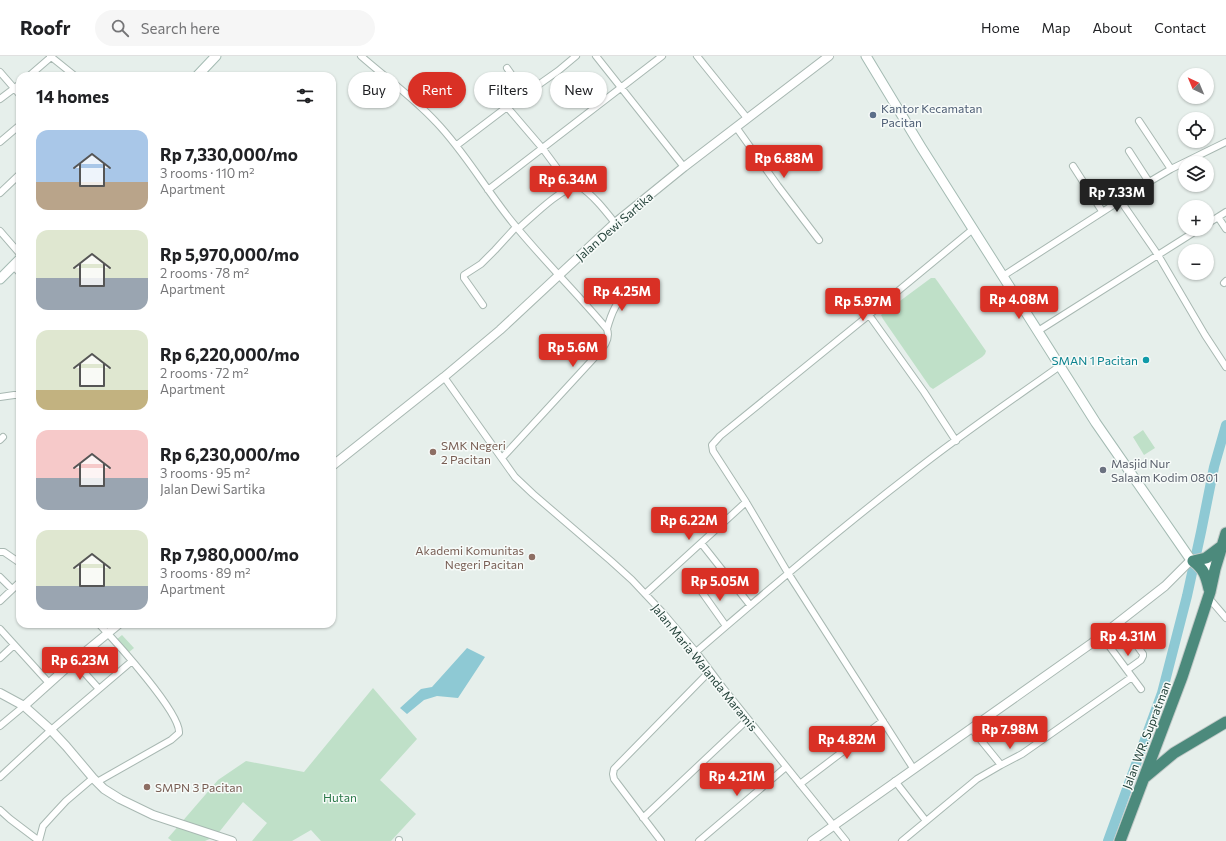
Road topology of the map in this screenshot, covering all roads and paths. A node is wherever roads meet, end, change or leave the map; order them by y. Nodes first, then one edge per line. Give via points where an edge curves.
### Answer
1 (216, 56) edge
2 (361, 56) edge
3 (576, 56) edge
4 (596, 56) edge
5 (662, 56) edge
6 (697, 56) edge
7 (829, 56) edge
8 (866, 56) edge
9 (50, 57) edge
10 (507, 68) dead end
11 (0, 72) edge
12 (33, 72) edge
13 (69, 72) edge
14 (201, 72) edge
15 (510, 72) edge
16 (542, 82) edge
17 (621, 88) junction
18 (14, 89) joint
19 (0, 99) edge
20 (506, 108) edge
21 (508, 108) edge
22 (747, 118) junction
23 (1139, 121) dead end
24 (736, 127) junction
25 (16, 128) edge
26 (0, 142) edge
27 (1226, 142) edge
28 (457, 145) junction
29 (542, 149) junction
30 (1129, 151) dead end
31 (1073, 166) dead end
32 (684, 167) junction
33 (1171, 169) junction
34 (16, 178) edge
35 (1149, 182) junction
36 (571, 187) junction
37 (488, 190) junction
38 (0, 192) edge
39 (1120, 200) junction
40 (1102, 211) junction
41 (1226, 212) edge
42 (1218, 217) junction
43 (1214, 220) edge
44 (615, 223) junction
45 (517, 228) junction
46 (973, 229) junction
47 (1226, 229) edge
48 (0, 231) edge
49 (1188, 236) edge
50 (819, 240) dead end
51 (16, 249) edge
52 (1158, 255) junction
53 (16, 270) edge
54 (559, 276) junction
55 (1003, 276) junction
56 (0, 279) edge
57 (629, 289) dead end
58 (483, 305) dead end
59 (869, 315) junction
60 (607, 329) junction
61 (1038, 331) junction
62 (1060, 366) junction
63 (1226, 367) edge
64 (444, 377) junction
65 (16, 395) edge
66 (0, 396) edge
67 (956, 441) junction
68 (502, 458) junction
69 (336, 463) edge
70 (746, 502) junction
71 (1226, 533) edge
72 (701, 543) junction
73 (1222, 546) junction
74 (0, 552) edge
75 (16, 560) edge
76 (1194, 561) junction
77 (1215, 569) junction
78 (788, 573) junction
79 (0, 577) edge
80 (16, 586) edge
81 (699, 588) dead end
82 (12, 589) junction
83 (645, 594) junction
84 (1209, 594) junction
85 (0, 601) edge
86 (750, 605) junction
87 (1226, 618) edge
88 (1120, 622) junction
89 (726, 626) junction
90 (103, 628) edge
91 (114, 628) edge
92 (0, 629) edge
93 (107, 633) junction
94 (1102, 635) junction
95 (14, 645) junction
96 (696, 652) junction
97 (0, 658) edge
98 (74, 661) junction
99 (132, 661) junction
100 (1127, 670) junction
101 (710, 671) junction
102 (1132, 677) junction
103 (49, 683) junction
104 (99, 688) junction
105 (1141, 689) dead end
106 (0, 693) edge
107 (24, 706) junction
108 (748, 719) junction
109 (883, 721) junction
110 (1226, 722) edge
111 (0, 726) edge
112 (971, 728) junction
113 (51, 730) junction
114 (1159, 740) junction
115 (1174, 754) junction
116 (1001, 765) junction
117 (786, 767) junction
118 (913, 768) junction
119 (0, 777) edge
120 (1144, 778) junction
121 (95, 780) junction
122 (895, 781) junction
123 (800, 784) junction
124 (0, 810) edge
125 (644, 818) junction
126 (926, 821) junction
127 (834, 826) junction
128 (39, 841) edge
129 (232, 841) edge
130 (661, 841) edge
131 (699, 841) edge
132 (812, 841) edge
133 (846, 841) edge
134 (902, 841) edge
135 (1120, 841) edge

1 - 14 main road
2 - 28 street via 413,99
3 - 16 street
4 - 17 street
5 - 17 street
6 - 22 street
7 - 22 street, Jalan Dewi Sartika
8 - 46 main road
9 - 12 street
9 - 13 street
10 - 15 street
11 - 18 street
17 - 29 street
17 - 32 street
18 - 19 street
20 - 28 street
21 - 29 street
22 - 24 street, Jalan Dewi Sartika
23 - 33 street
24 - 32 street, Jalan Dewi Sartika
24 - 50 street
25 - 26 street
27 - 33 street
28 - 37 street
29 - 36 street
29 - 37 street
30 - 35 street
31 - 40 street
32 - 44 street, Jalan Dewi Sartika
33 - 35 street
34 - 38 street
35 - 39 street
36 - 44 street via 578,185 585,190
36 - 45 street
37 - 45 street
39 - 40 street
39 - 52 street
40 - 55 street
41 - 42 street
42 - 43 street
42 - 47 street
44 - 54 street, Jalan Dewi Sartika
45 - 54 street
45 - 58 street via 481,264 464,275
46 - 55 main road
46 - 59 street
48 - 51 street
49 - 52 street
52 - 61 street
52 - 63 street
53 - 56 main road
54 - 60 street
54 - 64 street, Jalan Dewi Sartika
55 - 61 main road
57 - 60 street via 612,312
59 - 67 street
59 - 70 street via 712,445 713,451
60 - 68 street via 606,343 594,358
61 - 62 main road
62 - 67 street
62 - 76 main road via 1096,423
64 - 68 street, Jalan Maria Walanda Maramis
64 - 69 street, Jalan Dewi Sartika
65 - 66 street
67 - 78 street
68 - 83 street, Jalan Maria Walanda Maramis via 515,477
70 - 72 street
70 - 78 street
71 - 73 highway, Jalan WR. Supratman
72 - 83 street
72 - 86 street
73 - 76 highway via 1206,558
73 - 77 highway, Jalan WR. Supratman
74 - 75 street
76 - 77 main road
76 - 84 highway via 1204,572
76 - 88 street
77 - 84 highway, Jalan WR. Supratman
78 - 86 street
78 - 109 street
79 - 82 street
80 - 82 street
81 - 89 street
82 - 85 street
83 - 96 street, Jalan Maria Walanda Maramis
84 - 87 street
84 - 114 highway, Jalan WR. Supratman
86 - 89 street
88 - 94 street
88 - 100 street via 1143,656
89 - 96 street
90 - 93 street
91 - 93 street
92 - 95 street
93 - 98 street
93 - 99 street
94 - 100 street
94 - 112 street
95 - 97 street
95 - 103 street
96 - 101 street, Jalan Maria Walanda Maramis
98 - 103 street
98 - 104 street
99 - 104 street
99 - 121 street via 164,701 178,725 179,733 171,740
100 - 102 street
101 - 108 street, Jalan Maria Walanda Maramis
101 - 125 street via 614,769 614,779
102 - 105 street
102 - 116 street via 1022,754
103 - 107 street
104 - 113 street
106 - 107 street
107 - 111 street
107 - 113 street
108 - 117 street, Jalan Maria Walanda Maramis
108 - 125 street
109 - 118 street
109 - 123 street
110 - 115 highway
112 - 116 street
112 - 118 street
113 - 119 street
113 - 121 street
114 - 115 highway
114 - 120 highway, Jalan WR. Supratman
115 - 120 highway
116 - 126 street via 976,779
117 - 123 street, Jalan Maria Walanda Maramis
117 - 131 street
118 - 122 street
120 - 135 highway, Jalan WR. Supratman
121 - 128 street via 66,801 43,826
121 - 129 street via 120,799 153,815
122 - 126 street
122 - 127 street
123 - 127 street, Jalan Maria Walanda Maramis
124 - 128 street
125 - 130 street
126 - 134 street
127 - 132 street
127 - 133 street, Jalan Maria Walanda Maramis

